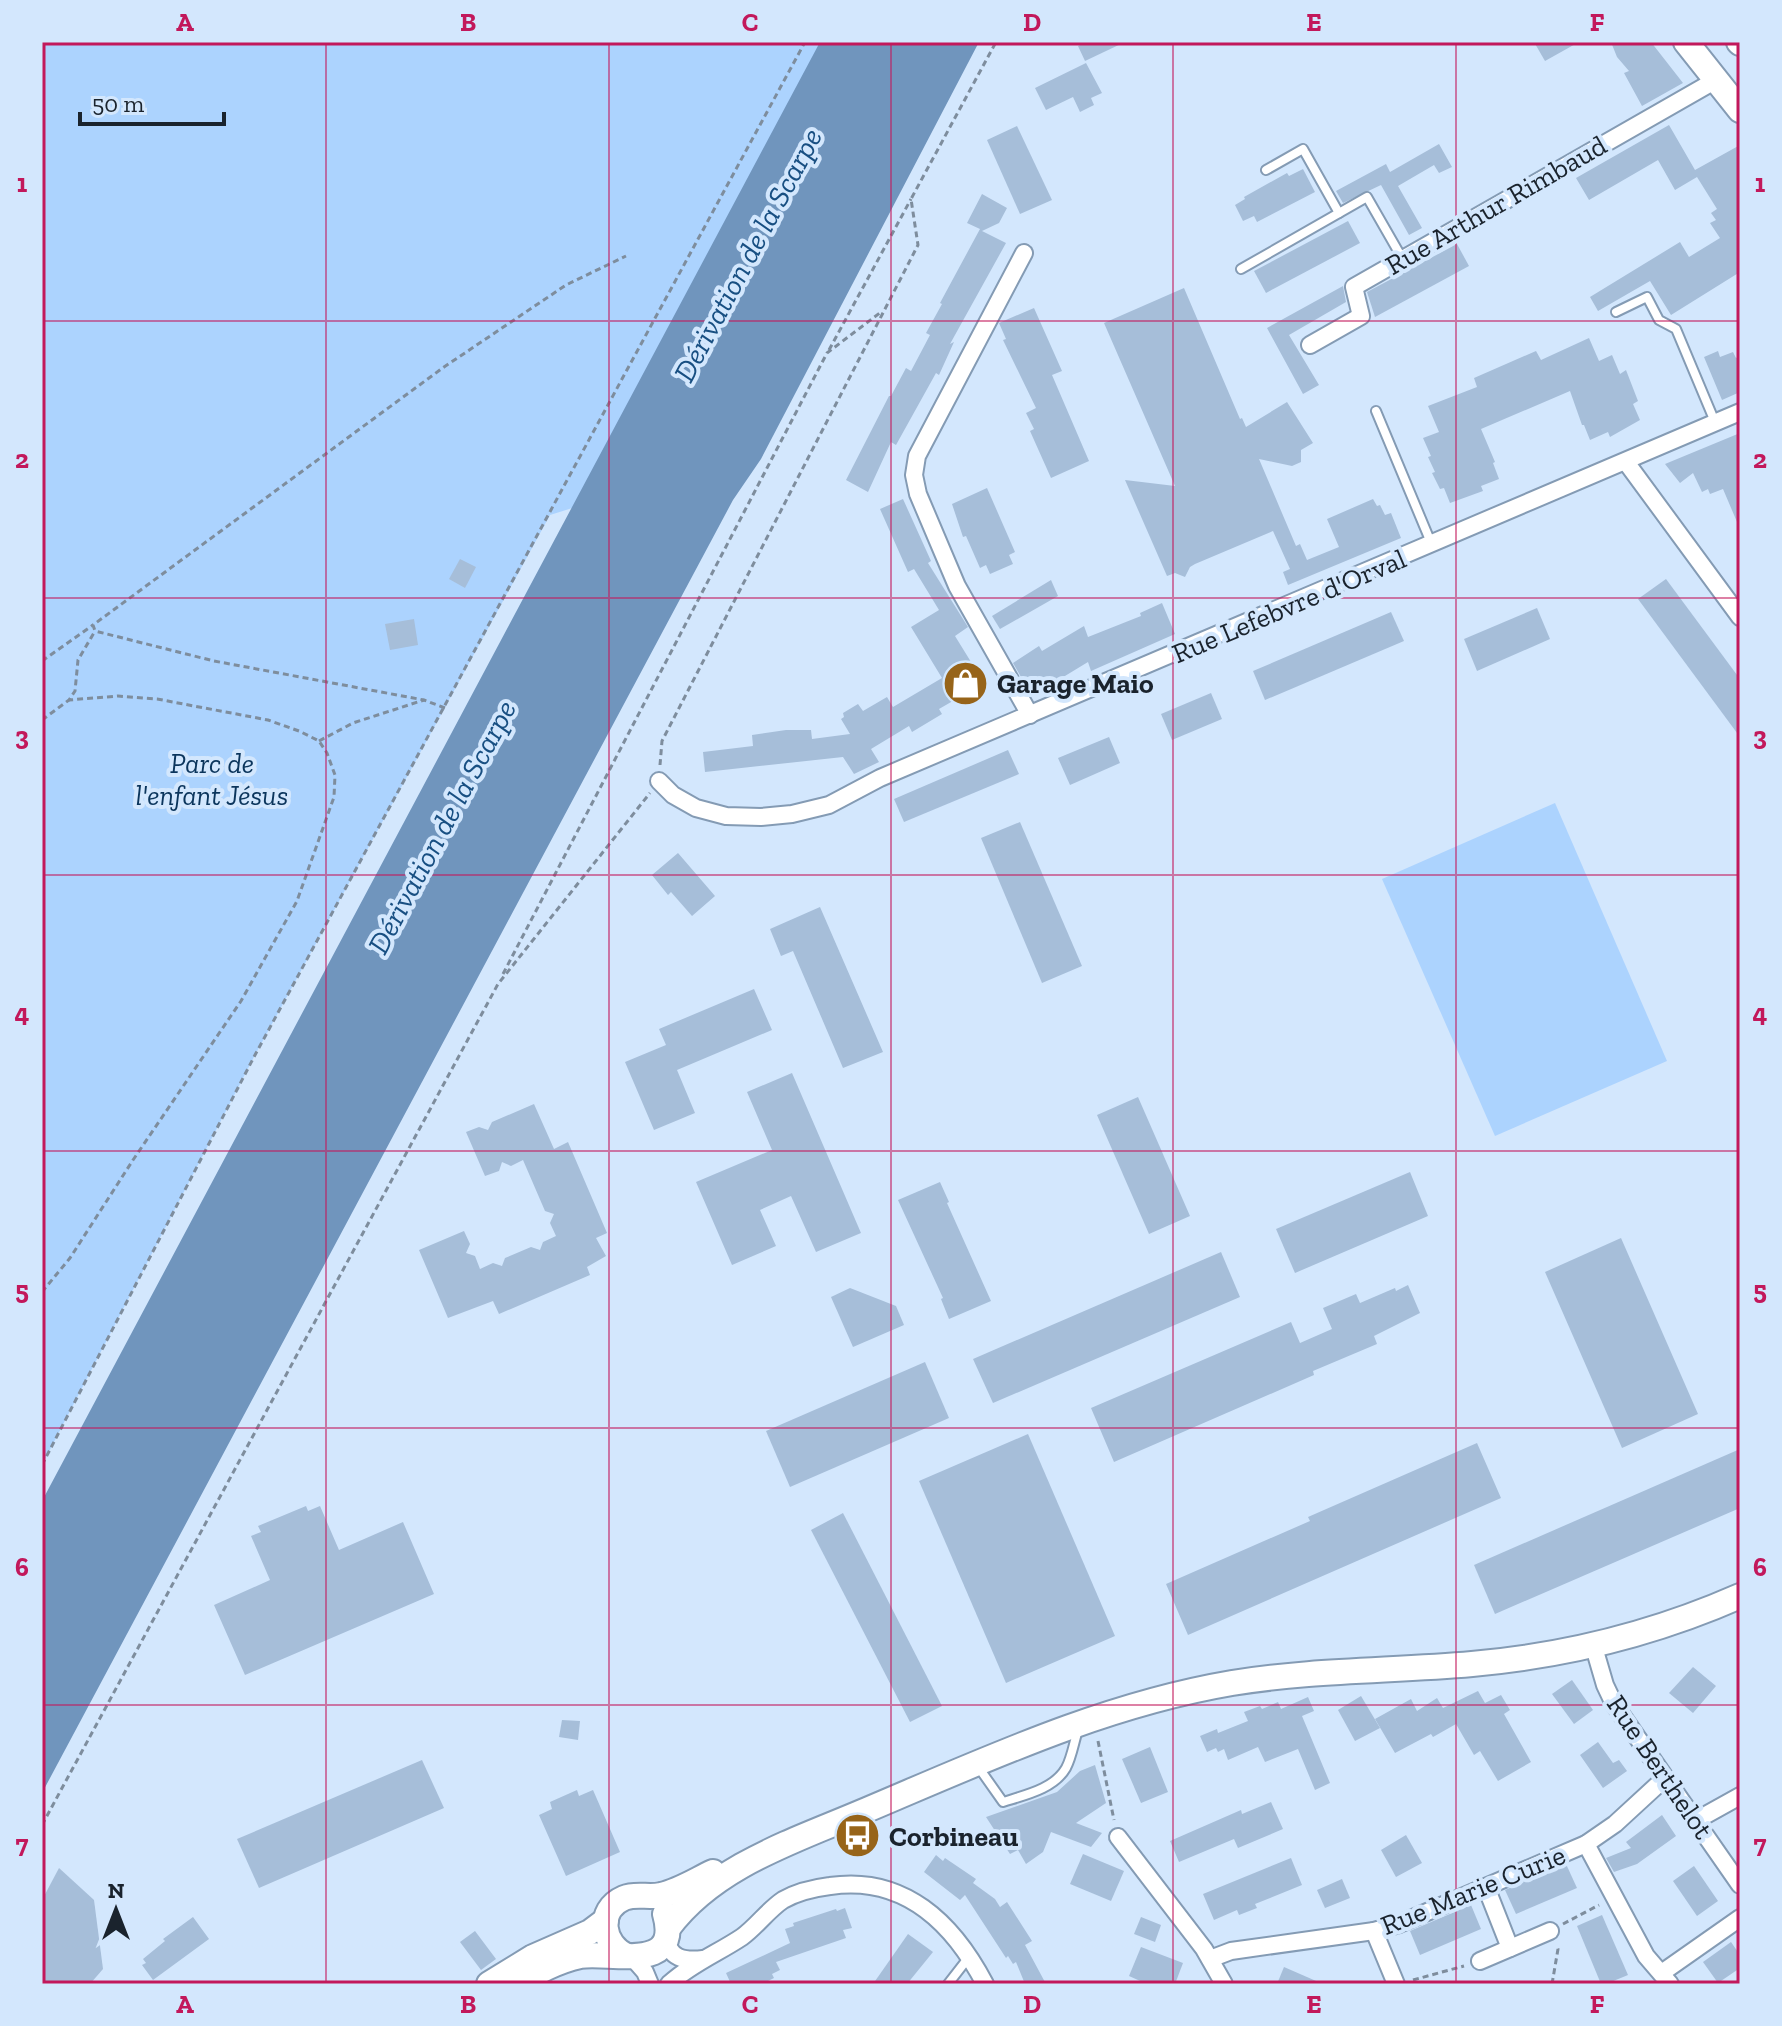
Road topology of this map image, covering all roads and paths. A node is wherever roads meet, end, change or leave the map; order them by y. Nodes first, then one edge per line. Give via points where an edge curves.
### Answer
1 (805, 42) edge
2 (996, 42) edge
3 (1686, 42) edge
4 (1716, 80) junction
5 (1740, 110) edge
6 (1266, 170) dead end
7 (911, 199) junction
8 (1339, 213) junction
9 (1024, 253) dead end
10 (626, 256) dead end
11 (1402, 258) junction
12 (1241, 269) dead end
13 (884, 310) junction
14 (1616, 312) dead end
15 (1310, 345) dead end
16 (827, 353) junction
17 (1376, 411) dead end
18 (1740, 412) edge
19 (1715, 423) junction
20 (1626, 462) junction
21 (1432, 545) junction
22 (1740, 617) edge
23 (93, 625) junction
24 (95, 631) junction
25 (42, 661) edge
26 (69, 700) junction
27 (424, 700) junction
28 (445, 708) junction
29 (1030, 715) junction
30 (42, 720) edge
31 (319, 741) junction
32 (659, 781) junction
33 (498, 984) junction
34 (42, 1292) edge
35 (42, 1465) edge
36 (1740, 1596) edge
37 (1593, 1644) junction
38 (1087, 1720) junction
39 (976, 1764) junction
40 (1665, 1778) junction
41 (1740, 1796) edge
42 (1695, 1821) junction
43 (42, 1825) edge
44 (1118, 1837) joint
45 (1586, 1844) junction
46 (775, 1849) junction
47 (1740, 1885) edge
48 (1486, 1887) junction
49 (643, 1896) junction
50 (1613, 1898) junction
51 (1740, 1918) edge
52 (606, 1920) junction
53 (1374, 1931) junction
54 (1550, 1931) junction
55 (667, 1933) junction
56 (1510, 1948) junction
57 (969, 1956) junction
58 (629, 1957) junction
59 (704, 1959) junction
60 (1210, 1959) junction
61 (1480, 1961) joint
62 (1666, 1978) edge
63 (1404, 1982) edge
64 (489, 1984) edge
65 (517, 1984) edge
66 (650, 1984) edge
67 (669, 1984) edge
68 (948, 1984) edge
69 (985, 1984) edge
70 (1224, 1984) edge
71 (1552, 1984) edge

1 - 28 path
2 - 7 path
3 - 4 main road
4 - 5 main road
4 - 11 street, Rue Arthur Rimbaud
6 - 8 lane via 1303,149
7 - 13 path via 918,245
7 - 16 path
8 - 11 lane via 1367,197
8 - 12 lane
9 - 29 street via 917,456 914,475 957,586
10 - 23 path via 566,285 444,367
11 - 15 street, Rue Arthur Rimbaud via 1354,287 1361,316
13 - 16 path
13 - 32 path via 662,741
14 - 19 lane via 1647,297 1659,320 1676,329
16 - 33 path
17 - 21 lane
18 - 19 street, Rue Lefebvre d'Orval
19 - 20 street, Rue Lefebvre d'Orval
20 - 21 street, Rue Lefebvre d'Orval
20 - 22 street
21 - 29 street, Rue Lefebvre d'Orval
23 - 24 path
23 - 25 path
24 - 26 path via 78,660
24 - 27 path via 214,661
26 - 30 path
26 - 31 path via 118,696 201,706 268,720
27 - 28 path
27 - 31 path via 353,723
28 - 35 path via 255,1055
29 - 32 street, Rue Lefebvre d'Orval via 829,805 792,814 709,812 682,802
31 - 34 path via 335,775 334,797 297,901 212,1045
32 - 33 path
33 - 43 path
36 - 37 main road via 1658,1627
37 - 38 main road via 1496,1662 1245,1681
37 - 40 street, Rue Berthelot via 1614,1704
38 - 39 main road
38 - 39 lane via 1066,1768 1036,1792 1003,1802
38 - 44 path
39 - 46 main road
40 - 42 street, Rue Berthelot
40 - 45 street, Rue Marie Curie
41 - 42 street
42 - 47 street, Rue Berthelot
44 - 60 street
45 - 48 street, Rue Marie Curie
45 - 50 street
46 - 49 main road via 668,1893
46 - 55 main road via 716,1882 682,1910
48 - 53 street, Rue Marie Curie
48 - 56 street
49 - 52 main road via 619,1900
49 - 55 main road via 660,1905
50 - 54 path
50 - 62 street via 1650,1962
51 - 62 street
52 - 58 main road via 608,1940
52 - 64 main road
53 - 60 street, Rue Marie Curie via 1231,1951
53 - 63 street
54 - 56 street
54 - 71 path via 1558,1949
55 - 58 main road via 654,1952
55 - 59 street via 668,1948 677,1958
56 - 61 street
57 - 59 street via 943,1926 900,1893 846,1884 783,1900 744,1935
57 - 68 lane
57 - 69 street
58 - 65 main road via 570,1958
58 - 66 street
59 - 67 street
60 - 70 street
61 - 63 path

